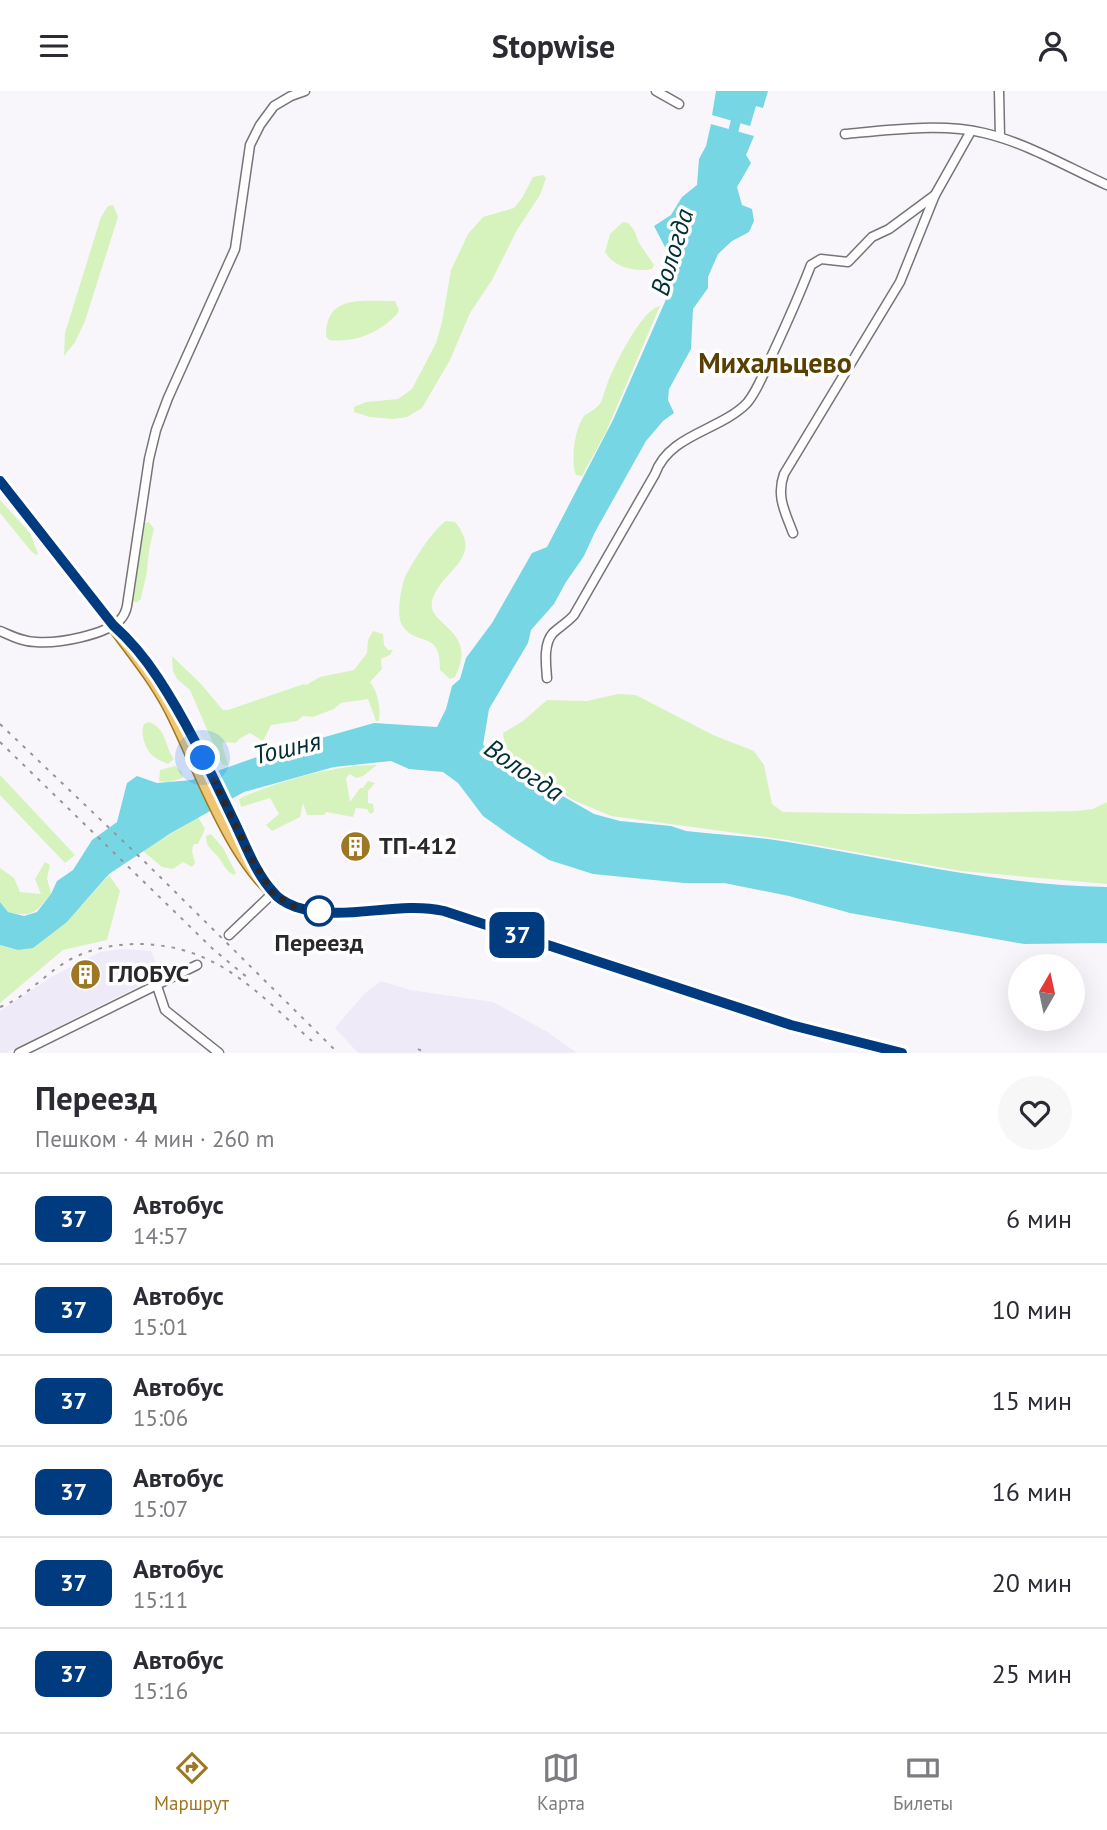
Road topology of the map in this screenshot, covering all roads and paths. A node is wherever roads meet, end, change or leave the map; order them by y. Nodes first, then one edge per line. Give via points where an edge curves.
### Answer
1 (305, 91) edge
2 (656, 91) edge
3 (999, 91) edge
4 (679, 104) dead end
5 (971, 131) junction
6 (845, 134) dead end
7 (1000, 137) junction
8 (1107, 185) edge
9 (935, 195) junction
10 (0, 481) edge
11 (793, 533) dead end
12 (113, 625) junction
13 (0, 631) edge
14 (547, 678) dead end
15 (273, 893) junction
16 (229, 935) dead end
17 (197, 965) dead end
18 (157, 986) junction
19 (19, 1053) edge
20 (219, 1053) edge
21 (902, 1053) edge

1 - 12 street via 274,106 250,145 236,249 156,430 127,605 123,618
2 - 4 street
3 - 7 street
5 - 6 street
5 - 7 street
5 - 9 street
7 - 8 street
9 - 11 street via 900,282 784,474 779,487
9 - 14 street via 872,237 853,259 821,259 811,265 749,400 660,460 575,615 552,633 545,661
10 - 12 main road
12 - 13 street via 47,642 24,641
12 - 15 main road via 157,676 226,815
15 - 16 street
15 - 21 main road via 295,907 320,911 444,911 791,1025
17 - 18 street
18 - 19 street
18 - 20 street via 165,1010

